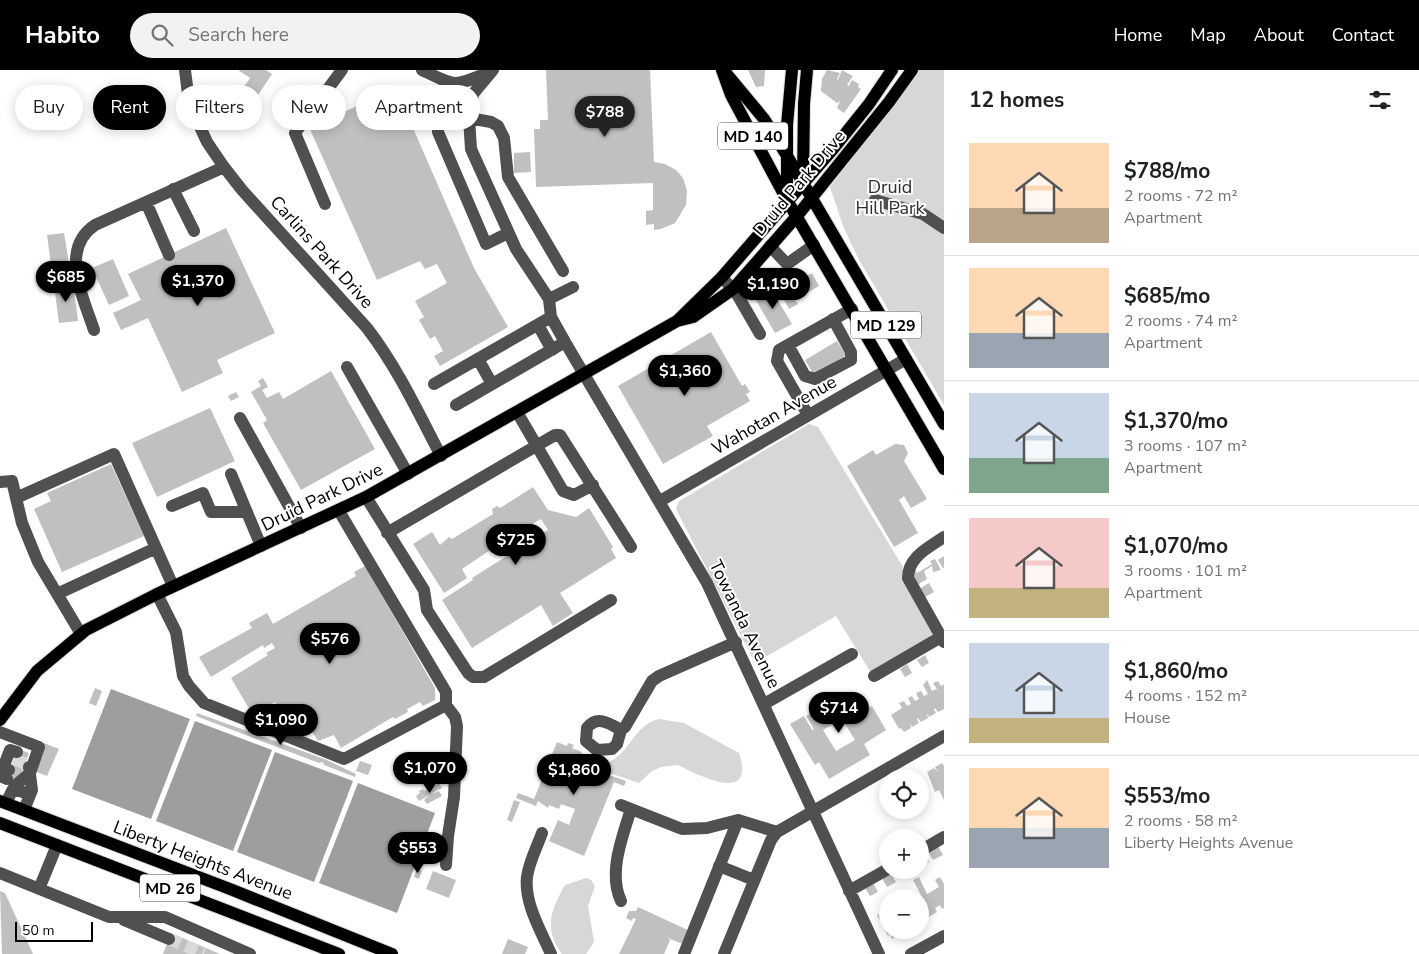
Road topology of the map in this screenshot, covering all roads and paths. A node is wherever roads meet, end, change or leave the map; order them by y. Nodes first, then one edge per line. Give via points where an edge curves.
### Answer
1 (185, 70) edge
2 (342, 70) edge
3 (422, 70) edge
4 (493, 70) edge
5 (723, 70) edge
6 (792, 70) edge
7 (807, 70) edge
8 (892, 70) edge
9 (912, 70) edge
10 (480, 86) edge
11 (480, 120) edge
12 (438, 130) edge
13 (470, 130) edge
14 (786, 154) junction
15 (224, 167) junction
16 (803, 182) junction
17 (173, 189) junction
18 (812, 197) junction
19 (787, 200) junction
20 (875, 200) dead end
21 (146, 202) junction
22 (325, 204) dead end
23 (797, 216) junction
24 (944, 228) edge
25 (194, 231) dead end
26 (508, 233) junction
27 (814, 245) junction
28 (770, 246) junction
29 (169, 255) dead end
30 (563, 271) dead end
31 (722, 277) junction
32 (573, 287) dead end
33 (732, 289) junction
34 (549, 299) junction
35 (852, 309) junction
36 (550, 317) junction
37 (832, 320) junction
38 (677, 321) junction
39 (538, 325) junction
40 (94, 330) dead end
41 (760, 334) dead end
42 (566, 342) junction
43 (788, 345) junction
44 (552, 350) junction
45 (906, 358) junction
46 (478, 359) junction
47 (347, 367) dead end
48 (887, 370) junction
49 (585, 373) junction
50 (434, 384) dead end
51 (492, 384) junction
52 (456, 405) dead end
53 (517, 412) junction
54 (808, 415) junction
55 (240, 418) dead end
56 (944, 424) edge
57 (537, 446) junction
58 (441, 456) junction
59 (944, 469) edge
60 (231, 474) dead end
61 (408, 474) junction
62 (0, 482) edge
63 (593, 485) junction
64 (366, 497) junction
65 (16, 498) junction
66 (660, 501) junction
67 (172, 506) dead end
68 (339, 511) junction
69 (247, 512) junction
70 (302, 528) junction
71 (387, 533) junction
72 (944, 537) edge
73 (261, 546) junction
74 (631, 547) dead end
75 (156, 548) junction
76 (173, 586) junction
77 (57, 594) junction
78 (157, 594) junction
79 (611, 600) dead end
80 (81, 634) junction
81 (943, 640) edge
82 (736, 642) junction
83 (852, 654) dead end
84 (874, 676) dead end
85 (764, 704) junction
86 (446, 705) junction
87 (1, 715) edge
88 (621, 730) dead end
89 (0, 732) edge
90 (944, 736) edge
91 (14, 769) edge
92 (30, 795) junction
93 (3, 802) edge
94 (24, 810) junction
95 (812, 811) junction
96 (738, 820) junction
97 (0, 823) edge
98 (777, 832) junction
99 (542, 833) dead end
100 (942, 843) edge
101 (57, 845) junction
102 (929, 848) edge
103 (446, 865) dead end
104 (719, 866) junction
105 (0, 873) edge
106 (879, 874) edge
107 (754, 880) junction
108 (39, 889) junction
109 (849, 891) junction
110 (621, 901) dead end
111 (122, 919) junction
112 (944, 936) edge
113 (169, 939) tunnel mouth
114 (245, 953) edge
115 (339, 954) edge
116 (392, 954) edge
117 (551, 954) edge
118 (684, 954) edge
119 (724, 954) edge
120 (879, 954) edge
121 (911, 954) edge

1 - 15 street, Carlins Park Drive via 196,118
2 - 22 street via 295,133
3 - 4 street via 450,84 460,84
4 - 10 street
5 - 14 main road, MD 140 via 750,100
5 - 19 main road, MD 140 via 730,95
6 - 14 main road
7 - 16 main road
8 - 16 main road, Druid Park Drive via 869,104
9 - 18 main road, Druid Park Drive
11 - 30 street via 491,122 501,130 508,177
12 - 26 street via 486,244
13 - 26 street via 471,149
14 - 16 main road, MD 140
14 - 19 main road
15 - 17 street
15 - 58 street, Carlins Park Drive via 383,348
16 - 18 main road, MD 129
16 - 19 main road, Druid Park Drive
17 - 21 street
17 - 25 street
18 - 23 main road, Druid Park Drive
18 - 45 main road, MD 129
19 - 23 main road, MD 129
19 - 31 main road, Druid Park Drive
20 - 24 street via 923,214
21 - 29 street
21 - 40 street via 83,232 77,247 76,264 79,286
23 - 27 main road, MD 129
23 - 28 main road, Druid Park Drive
26 - 34 street
27 - 28 street via 787,264
27 - 35 main road, MD 129
28 - 33 main road, Druid Park Drive
31 - 33 street
31 - 38 main road, Druid Park Drive
32 - 34 street
33 - 38 main road, Druid Park Drive via 693,317
33 - 41 street
34 - 36 street
35 - 37 street
35 - 48 main road, MD 129
36 - 39 street
36 - 42 street, Towanda Avenue
37 - 43 street
37 - 43 street via 851,352 851,360 816,379 810,379 805,376
38 - 49 main road, Druid Park Drive
39 - 44 street
39 - 46 street
42 - 44 street
42 - 49 street, Towanda Avenue
43 - 54 street via 779,350 777,361
44 - 51 street
45 - 48 street, Wahotan Avenue
45 - 56 main road, MD 129
46 - 50 street
46 - 51 street
47 - 61 street
48 - 54 street, Wahotan Avenue
48 - 59 main road, MD 129
49 - 53 main road, Druid Park Drive
49 - 66 street, Towanda Avenue
51 - 52 street
53 - 57 street
53 - 58 main road, Druid Park Drive
54 - 66 street, Wahotan Avenue
55 - 70 street
57 - 63 street via 563,491 574,495
57 - 63 street via 560,435
57 - 71 street
58 - 61 main road, Druid Park Drive
60 - 69 street
61 - 64 main road, Druid Park Drive
62 - 65 street via 12,482
63 - 74 street
64 - 68 main road, Druid Park Drive
64 - 71 street
65 - 75 street via 114,454
65 - 77 street via 38,562
66 - 82 street, Towanda Avenue via 704,576
67 - 69 street via 203,493 211,512
68 - 70 main road, Druid Park Drive
68 - 86 street via 446,692
69 - 73 street
70 - 73 main road, Druid Park Drive
71 - 79 street via 424,590 427,610 473,677 484,677
72 - 81 street via 914,558 908,578
73 - 76 main road, Druid Park Drive
75 - 76 street
75 - 77 street
76 - 78 main road, Druid Park Drive
77 - 80 street
78 - 80 main road, Druid Park Drive
78 - 86 street via 176,632 183,676 204,703 344,759
80 - 87 main road, Druid Park Drive via 37,671
81 - 84 street
82 - 85 street, Towanda Avenue
82 - 88 street via 652,681
83 - 85 street
85 - 95 street, Towanda Avenue
86 - 103 street via 456,717 457,726 454,797
89 - 91 street via 38,747
90 - 95 street
91 - 92 street
91 - 92 street via 32,790
91 - 93 street
92 - 94 street
93 - 94 main road, Liberty Heights Avenue / MD 26
94 - 116 main road, Liberty Heights Avenue / MD 26
95 - 98 street
95 - 109 street, Towanda Avenue
96 - 98 street
96 - 104 street
96 - 110 street via 707,828 682,829 626,807 615,880
97 - 101 main road, MD 26
98 - 107 street
99 - 117 street via 526,886
100 - 102 street
101 - 108 street
101 - 115 main road, MD 26
104 - 107 street
104 - 118 street
105 - 108 street
106 - 109 street
107 - 119 street
108 - 111 street via 109,917
109 - 120 street, Towanda Avenue
111 - 113 street
111 - 114 street via 165,918
112 - 121 street

